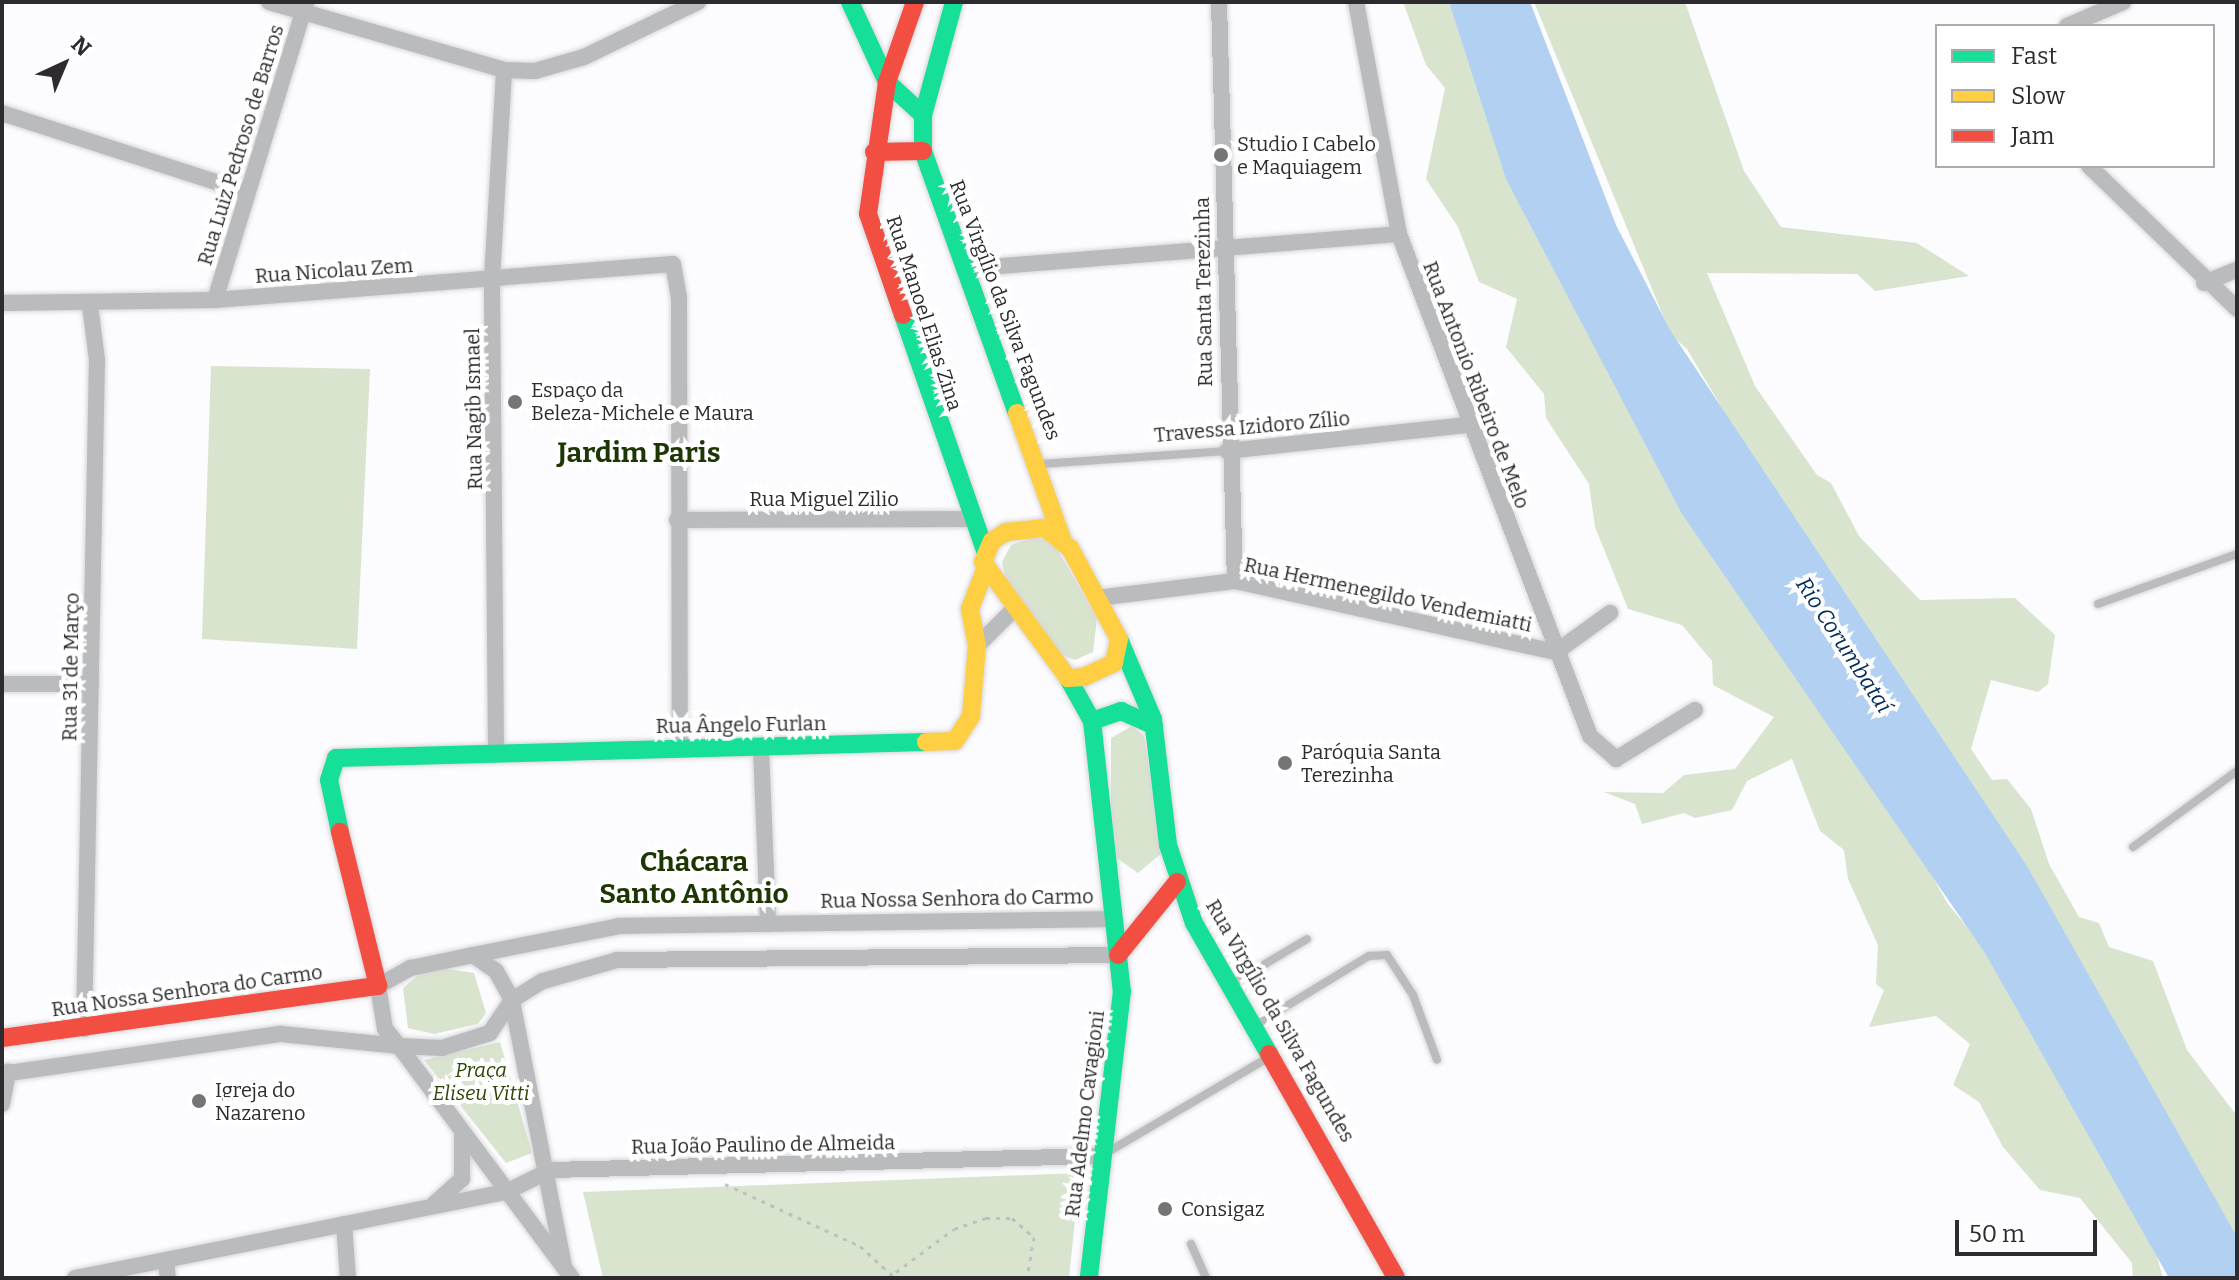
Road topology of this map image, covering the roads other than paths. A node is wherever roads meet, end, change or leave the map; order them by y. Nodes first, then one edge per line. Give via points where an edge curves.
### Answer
1 (269, 2) edge
2 (698, 2) edge
3 (850, 2) edge
4 (915, 2) edge
5 (954, 2) edge
6 (1219, 2) edge
7 (1356, 2) edge
8 (2123, 2) edge
9 (304, 8) edge
10 (2072, 24) edge
11 (504, 70) junction
12 (887, 82) junction
13 (2, 113) edge
14 (923, 115) junction
15 (923, 151) junction
16 (874, 152) junction
17 (2091, 168) edge
18 (247, 192) junction
19 (1399, 234) junction
20 (1223, 251) junction
21 (964, 269) junction
22 (2237, 270) edge
23 (492, 279) junction
24 (2204, 283) junction
25 (215, 300) junction
26 (2, 303) edge
27 (90, 305) junction
28 (2237, 309) edge
29 (1466, 425) junction
30 (1227, 451) junction
31 (1041, 464) junction
32 (971, 519) junction
33 (677, 520) junction
34 (1062, 539) junction
35 (2237, 554) edge
36 (986, 559) junction
37 (1235, 581) junction
38 (1097, 598) junction
39 (2098, 604) dead end
40 (1013, 610) junction
41 (1610, 613) dead end
42 (1119, 639) junction
43 (977, 646) junction
44 (1556, 652) junction
45 (1068, 678) junction
46 (2, 684) edge
47 (91, 684) junction
48 (1695, 710) dead end
49 (1092, 721) junction
50 (1154, 726) junction
51 (496, 748) junction
52 (680, 748) junction
53 (761, 748) junction
54 (2237, 771) edge
55 (2133, 847) dead end
56 (1177, 882) junction
57 (1109, 919) junction
58 (768, 924) junction
59 (1307, 939) dead end
60 (473, 955) junction
61 (1118, 955) junction
62 (1233, 983) junction
63 (378, 986) junction
64 (512, 1000) junction
65 (1256, 1025) junction
66 (84, 1029) junction
67 (2, 1038) edge
68 (399, 1046) junction
69 (1274, 1054) junction
70 (1437, 1060) dead end
71 (5, 1073) edge
72 (2, 1104) edge
73 (462, 1135) junction
74 (1101, 1156) junction
75 (551, 1170) junction
76 (506, 1192) junction
77 (432, 1206) junction
78 (344, 1224) junction
79 (1191, 1244) dead end
80 (167, 1270) edge
81 (568, 1272) edge
82 (75, 1278) edge
83 (348, 1278) edge
84 (1089, 1278) edge
85 (1206, 1278) edge
86 (1396, 1278) edge

1 - 9 street
2 - 11 street via 584,57 535,71
3 - 12 street
4 - 12 street
5 - 14 street, Rua Virgílio da Silva Fagundes
6 - 20 street, Rua Santa Terezinha
7 - 19 street, Rua Antonio Ribeiro de Melo
8 - 10 street
9 - 11 street
9 - 18 street, Rua Luiz Pedroso de Barros
11 - 23 street, Rua Nagib Ismael
12 - 14 street
12 - 16 street, Rua Manoel Elias Zina
13 - 18 street
14 - 15 street, Rua Virgílio da Silva Fagundes
15 - 16 street
15 - 21 street, Rua Virgílio da Silva Fagundes
16 - 32 street, Rua Manoel Elias Zina via 867,188 876,248
17 - 24 street
18 - 25 street, Rua Luiz Pedroso de Barros
19 - 20 street
19 - 29 street, Rua Antonio Ribeiro de Melo
20 - 21 street
20 - 30 street, Rua Santa Terezinha
21 - 31 street, Rua Virgílio da Silva Fagundes
22 - 24 street
23 - 25 street, Rua Nicolau Zem
23 - 33 street, Rua Nicolau Zem via 668,263 676,268
23 - 51 street, Rua Nagib Ismael
24 - 28 street
25 - 27 street, Rua Nicolau Zem
26 - 27 street, Rua Nicolau Zem
27 - 47 street, Rua 31 de Março via 97,360
29 - 30 street, Travessa Izidoro Zílio
29 - 44 street, Rua Antonio Ribeiro de Melo
30 - 31 lane, Travessa Izidoro Zílio
30 - 37 street, Rua Santa Terezinha
31 - 34 street, Rua Virgílio da Silva Fagundes
32 - 33 street, Rua Miguel Zilio
32 - 36 street, Rua Manoel Elias Zina
33 - 52 street
34 - 36 street via 1045,528 1006,532
34 - 38 street, Rua Virgílio da Silva Fagundes
35 - 39 lane
36 - 40 street, Rua Manoel Elias Zina
36 - 43 street via 970,609
37 - 38 street, Rua Hermenegildo Vendemiatti
37 - 44 street, Rua Hermenegildo Vendemiatti
38 - 42 street, Rua Virgílio da Silva Fagundes
40 - 43 street
40 - 45 street, Rua Manoel Elias Zina
41 - 44 street
42 - 45 street via 1114,663
42 - 50 street, Rua Virgílio da Silva Fagundes
43 - 53 street, Rua Ângelo Furlan via 971,716 955,741
44 - 48 street, Rua Antonio Ribeiro de Melo via 1590,736 1606,757 1616,759
45 - 49 street, Rua Manoel Elias Zina
46 - 47 street
47 - 66 street, Rua 31 de Março
49 - 50 street via 1121,711
49 - 57 street, Rua Adelmo Cavagioni
50 - 56 street, Rua Virgílio da Silva Fagundes
51 - 52 street, Rua Ângelo Furlan
51 - 63 street, Rua Ângelo Furlan via 336,758 329,780
52 - 53 street, Rua Ângelo Furlan
53 - 58 street
54 - 55 lane
56 - 61 street
56 - 62 street, Rua Virgílio da Silva Fagundes
57 - 58 street, Rua Nossa Senhora do Carmo
57 - 61 street, Rua Adelmo Cavagioni
58 - 60 street, Rua Nossa Senhora do Carmo via 619,926
59 - 62 lane
60 - 63 street via 411,968
60 - 64 street via 496,971
61 - 64 street via 617,960 567,969
61 - 74 street, Rua Adelmo Cavagioni via 1122,991
62 - 65 street, Rua Virgílio da Silva Fagundes
63 - 66 street, Rua Nossa Senhora do Carmo
63 - 68 street via 385,1029
64 - 68 street via 476,1040 420,1051
64 - 75 street
65 - 69 street, Rua Virgílio da Silva Fagundes
65 - 70 lane via 1369,956 1387,955 1413,995
66 - 67 street, Rua Nossa Senhora do Carmo
68 - 71 street via 281,1034
68 - 73 street
69 - 74 lane
69 - 86 street, Rua Virgílio da Silva Fagundes
71 - 72 street
73 - 76 street
73 - 77 street via 462,1179
74 - 75 street, Rua João Paulino de Almeida
74 - 84 street, Rua Adelmo Cavagioni
75 - 76 street, Rua João Paulino de Almeida
75 - 81 street
76 - 77 street, Rua João Paulino de Almeida
76 - 81 street
77 - 78 street, Rua João Paulino de Almeida
78 - 80 street, Rua João Paulino de Almeida
78 - 83 street
79 - 85 lane
80 - 82 street, Rua João Paulino de Almeida

